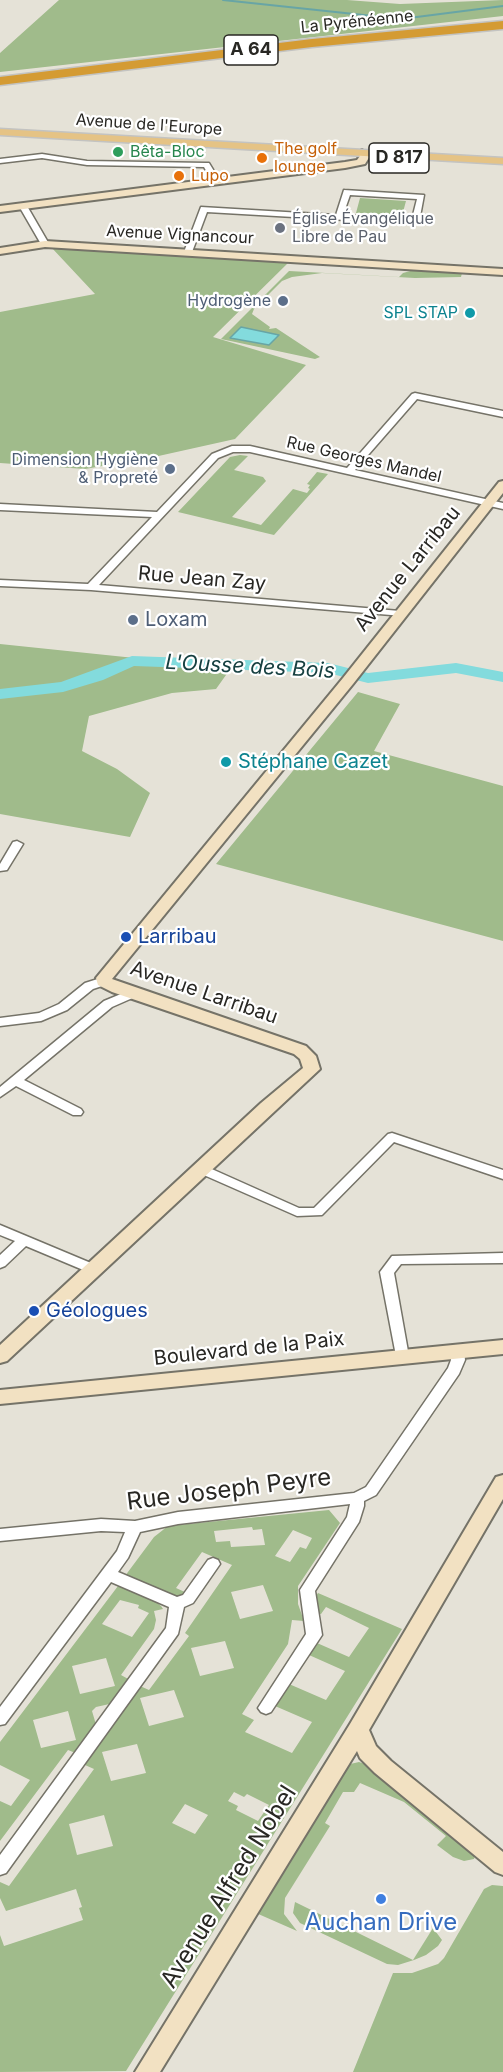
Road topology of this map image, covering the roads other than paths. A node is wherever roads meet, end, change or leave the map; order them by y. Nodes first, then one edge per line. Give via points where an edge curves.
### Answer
1 (503, 20) edge
2 (503, 25) edge
3 (0, 76) edge
4 (0, 81) edge
5 (0, 132) edge
6 (356, 154) junction
7 (0, 161) edge
8 (503, 163) edge
9 (335, 165) junction
10 (216, 181) junction
11 (23, 206) junction
12 (0, 209) edge
13 (339, 218) junction
14 (45, 244) junction
15 (0, 251) edge
16 (188, 252) junction
17 (503, 272) edge
18 (503, 414) edge
19 (349, 471) junction
20 (503, 485) edge
21 (488, 504) junction
22 (503, 506) edge
23 (0, 507) edge
24 (160, 515) junction
25 (0, 583) edge
26 (91, 587) junction
27 (400, 614) junction
28 (18, 844) dead end
29 (0, 868) edge
30 (104, 981) junction
31 (133, 993) junction
32 (0, 1022) edge
33 (15, 1080) junction
34 (0, 1093) edge
35 (77, 1112) dead end
36 (201, 1168) junction
37 (503, 1175) edge
38 (0, 1230) edge
39 (24, 1240) junction
40 (503, 1258) edge
41 (0, 1263) edge
42 (93, 1269) junction
43 (503, 1347) edge
44 (457, 1351) junction
45 (0, 1356) edge
46 (402, 1357) junction
47 (0, 1396) edge
48 (503, 1482) edge
49 (356, 1498) junction
50 (135, 1527) junction
51 (0, 1535) edge
52 (213, 1564) dead end
53 (108, 1574) junction
54 (177, 1604) junction
55 (266, 1708) dead end
56 (0, 1719) edge
57 (358, 1730) junction
58 (503, 1865) edge
59 (0, 1868) edge
60 (147, 2072) edge

1 - 3 highway, La Pyrénéenne / A 64
2 - 4 highway, La Pyrénéenne / A 64 via 312,43
5 - 6 main road, Avenue de l'Europe / D 817
6 - 8 main road, Avenue de l'Europe / D 817
6 - 9 street
6 - 9 street via 357,163
7 - 10 street via 42,156 87,163 206,165
9 - 10 street
10 - 11 street
11 - 12 street
11 - 14 street
13 - 13 street via 415,222 421,197 347,192
13 - 16 street via 204,209
14 - 15 street, Avenue Vignancour
14 - 16 street, Avenue Vignancour
16 - 17 street, Avenue Vignancour
18 - 19 street via 415,396
19 - 21 street, Rue Georges Mandel
19 - 24 street, Rue Georges Mandel via 250,449 232,449 216,456
20 - 21 street, Avenue Larribau
21 - 22 street, Rue Georges Mandel
21 - 27 street, Avenue Larribau
23 - 24 street
24 - 26 street
25 - 26 street, Rue Jean Zay
26 - 27 street, Rue Jean Zay
27 - 30 street, Avenue Larribau
28 - 29 street
30 - 31 street, Avenue Larribau
30 - 32 street via 89,986 63,1007 41,1017
31 - 33 street via 108,1004
31 - 36 street, Avenue Larribau via 300,1050 311,1061 312,1069
33 - 34 street
33 - 35 street
36 - 37 street via 297,1212 316,1212 392,1137
36 - 42 street, Avenue Larribau
38 - 39 street
39 - 41 street
39 - 42 street
40 - 46 street via 397,1259 387,1272
42 - 45 street, Avenue Larribau
43 - 44 street, Boulevard de la Paix
44 - 46 street, Boulevard de la Paix
44 - 49 street via 454,1370 384,1473 371,1491
46 - 47 street, Boulevard de la Paix
48 - 57 street, Avenue Alfred Nobel
49 - 50 street, Rue Joseph Peyre via 178,1518
49 - 55 street via 354,1518 307,1590 314,1635
50 - 51 street, Rue Joseph Peyre via 101,1526
50 - 53 street via 123,1554
52 - 54 street via 188,1599
53 - 54 street
53 - 56 street
54 - 59 street via 173,1630
57 - 58 street via 368,1752 383,1767
57 - 60 street, Avenue Alfred Nobel

